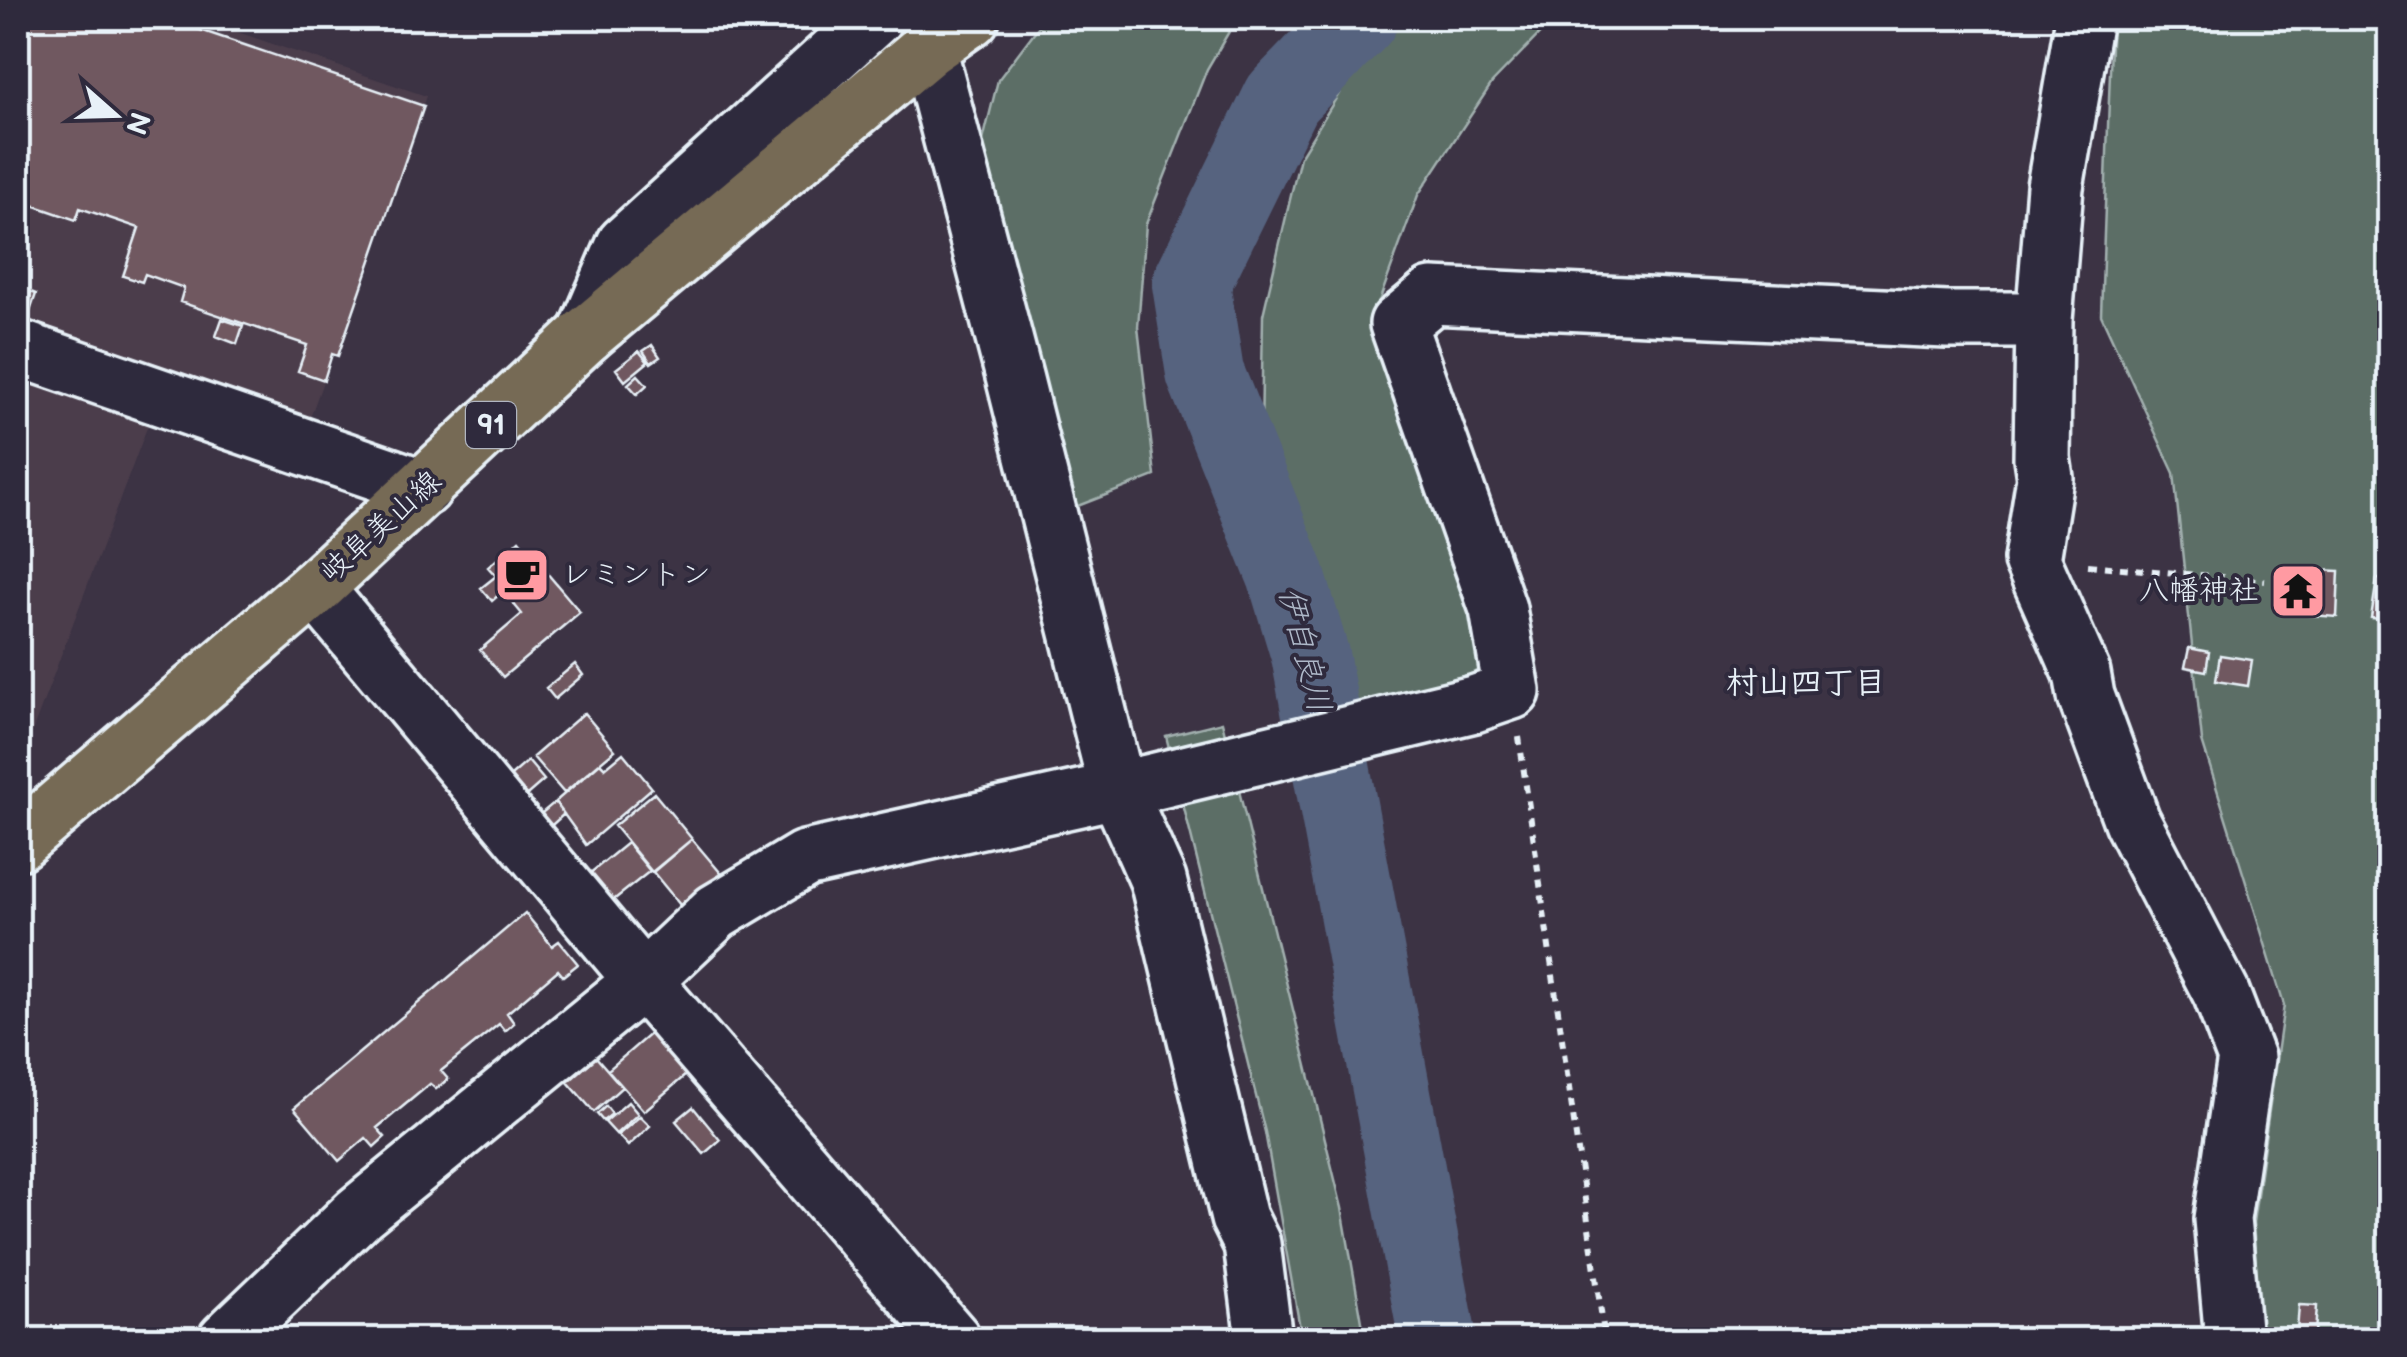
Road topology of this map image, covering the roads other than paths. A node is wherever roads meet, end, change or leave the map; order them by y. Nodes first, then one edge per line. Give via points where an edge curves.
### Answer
1 (874, 18) edge
2 (2084, 18) edge
3 (949, 33) edge
4 (2044, 320) junction
5 (586, 335) junction
6 (18, 348) edge
7 (424, 488) junction
8 (315, 588) junction
9 (1134, 785) junction
10 (18, 842) edge
11 (643, 981) junction
12 (226, 1340) edge
13 (953, 1340) edge
14 (1264, 1340) edge
15 (2233, 1340) edge

1 - 5 street via 625,244
2 - 4 street via 2056,187
3 - 5 main road, 岐阜美山線 / 91
3 - 9 street via 1015,380
4 - 9 street via 1432,296 1398,324 1498,609 1493,697
4 - 15 street via 2045,478 2032,560 2082,673 2132,821 2221,992 2246,1058 2222,1220
5 - 7 main road, 岐阜美山線 / 91
6 - 7 street
7 - 8 main road, 岐阜美山線 / 91
8 - 10 main road, 岐阜美山線 / 91
8 - 11 street
9 - 11 street via 805,859 716,912
9 - 14 street via 1240,1218 1252,1244
11 - 12 street via 358,1213
11 - 13 street

